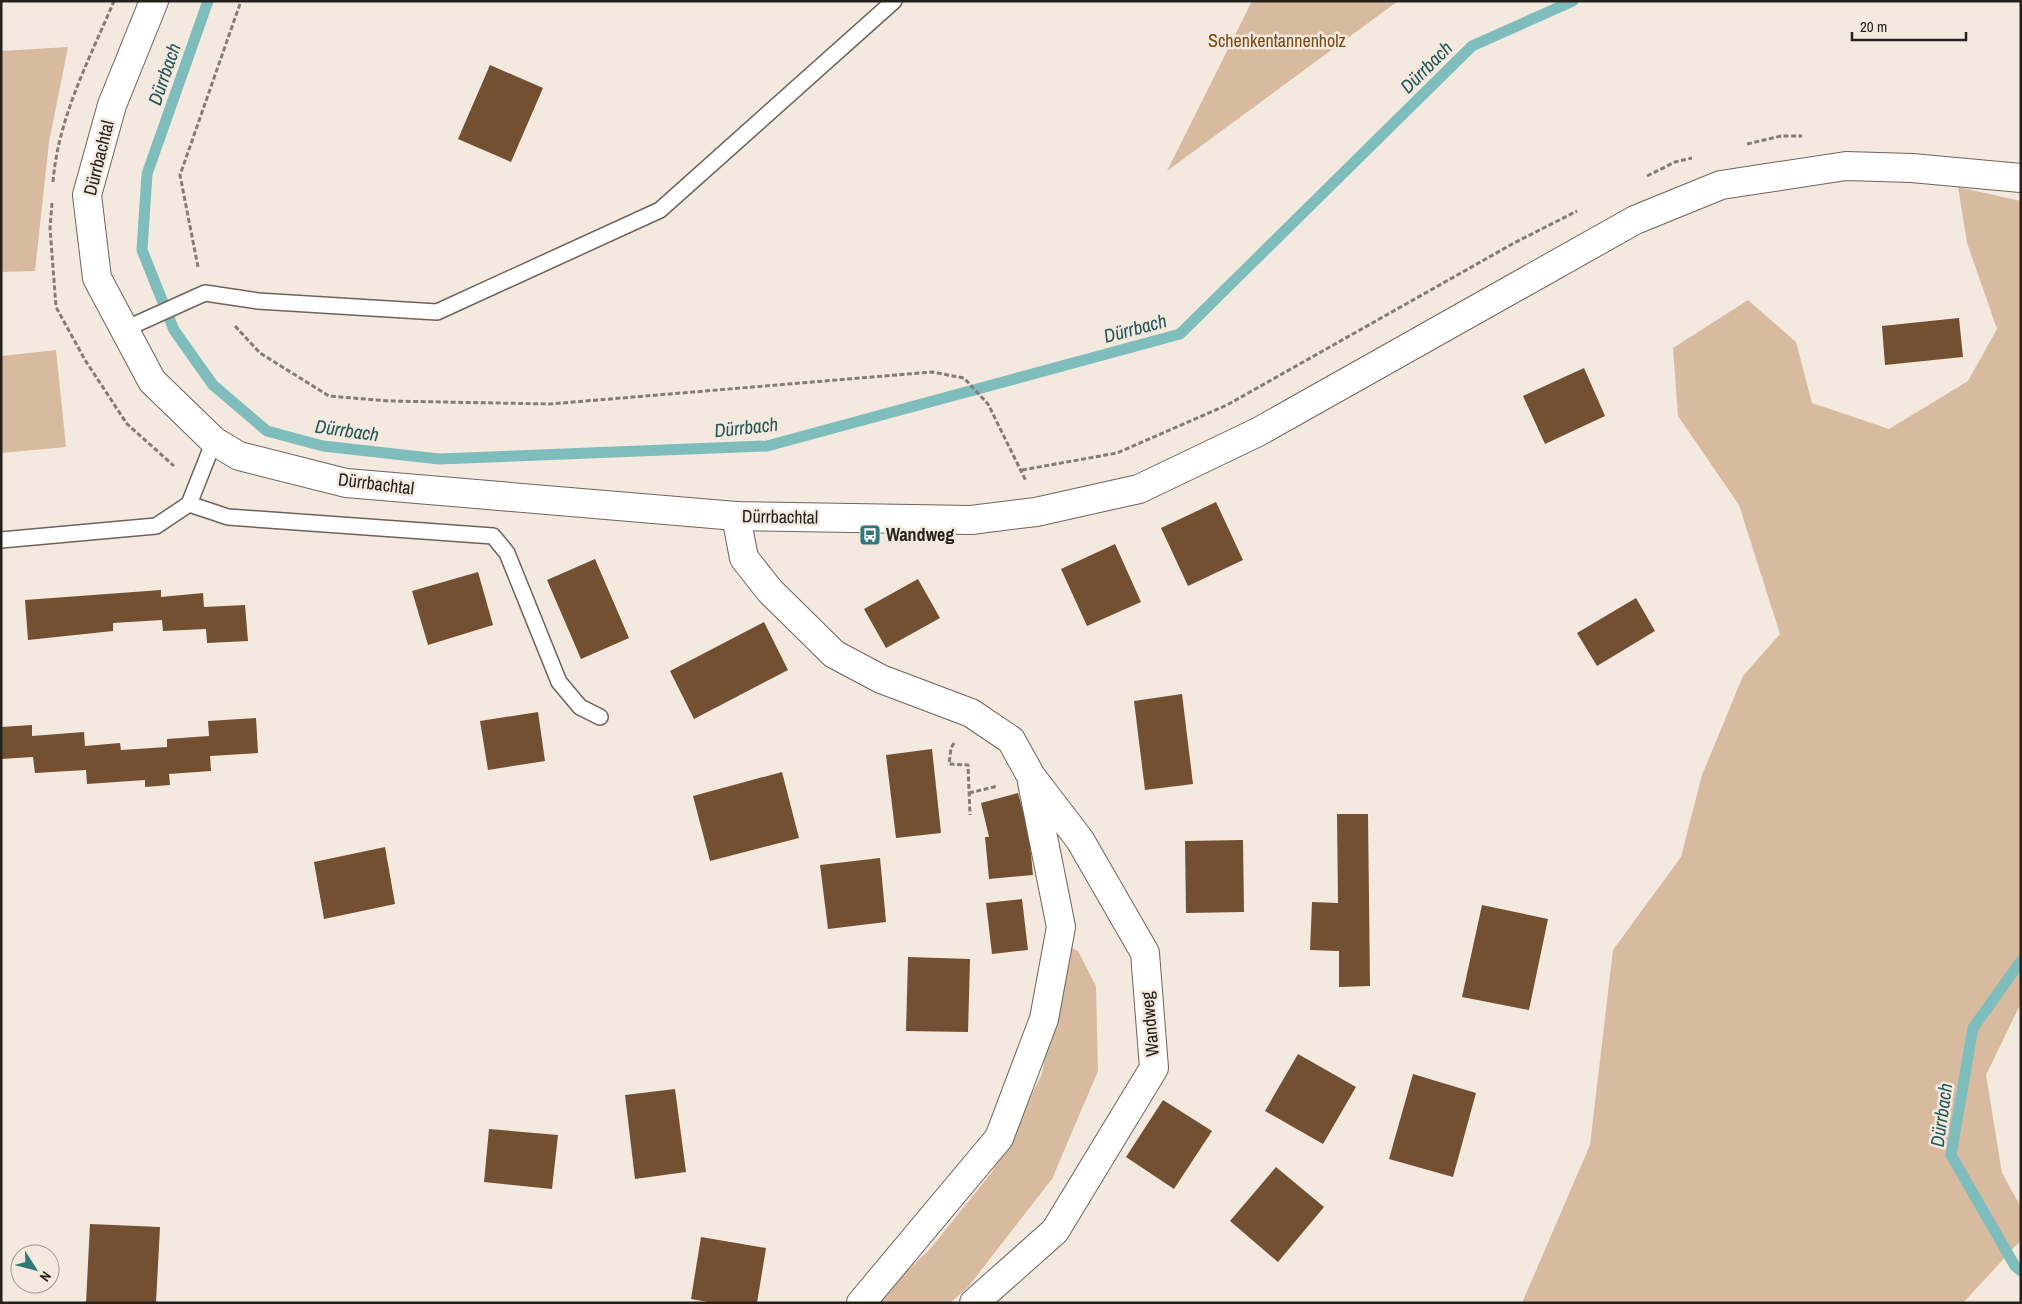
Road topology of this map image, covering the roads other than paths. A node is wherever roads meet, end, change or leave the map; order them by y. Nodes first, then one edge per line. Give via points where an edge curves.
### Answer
1 (154, 1) edge
2 (894, 1) edge
3 (2021, 178) edge
4 (123, 330) junction
5 (214, 441) junction
6 (189, 504) junction
7 (736, 516) junction
8 (1, 540) edge
9 (600, 717) dead end
10 (1031, 776) junction
11 (861, 1303) edge
12 (974, 1303) edge

1 - 4 street, Dürrbachtal via 112,105 87,195 98,278
2 - 4 lane via 660,210 437,312 258,302 205,293
3 - 7 street, Dürrbachtal via 1912,168 1846,166 1721,185 1635,220 1258,432 1139,489 1036,512 971,520
4 - 5 street, Dürrbachtal via 152,381
5 - 6 lane
5 - 7 street, Dürrbachtal via 239,456 346,483
6 - 8 lane via 156,526
6 - 9 lane via 228,517 493,536 507,553 559,682 580,707
7 - 10 street, Wandweg via 744,558 770,591 834,654 881,680 971,714 1011,740
10 - 11 street, Wandweg via 1061,927 1044,1019 999,1138
10 - 12 street, Wandweg via 1080,840 1145,953 1154,1068 1055,1232

